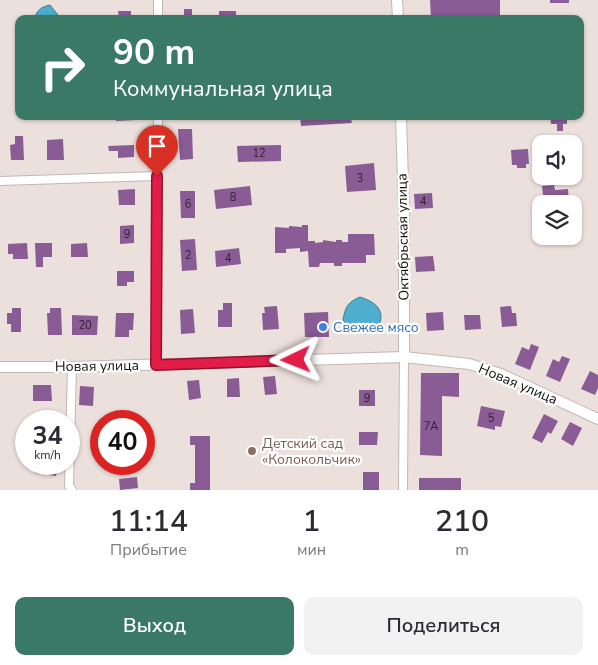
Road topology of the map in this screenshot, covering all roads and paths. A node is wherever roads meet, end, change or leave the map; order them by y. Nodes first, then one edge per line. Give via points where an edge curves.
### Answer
1 (158, 0) edge
2 (397, 0) edge
3 (158, 15) edge
4 (398, 15) edge
5 (158, 120) edge
6 (401, 120) edge
7 (157, 176) junction
8 (0, 181) edge
9 (404, 357) junction
10 (156, 365) junction
11 (0, 367) edge
12 (72, 368) junction
13 (598, 419) edge
14 (72, 490) edge
15 (403, 490) edge

1 - 3 street
2 - 4 street
5 - 7 street
6 - 9 street, Октябрьская улица
7 - 8 street
7 - 10 street
9 - 10 street, Новая улица
9 - 13 street, Новая улица via 469,364 501,374
9 - 15 street
10 - 12 street, Новая улица
11 - 12 street, Новая улица
12 - 14 street via 69,486

